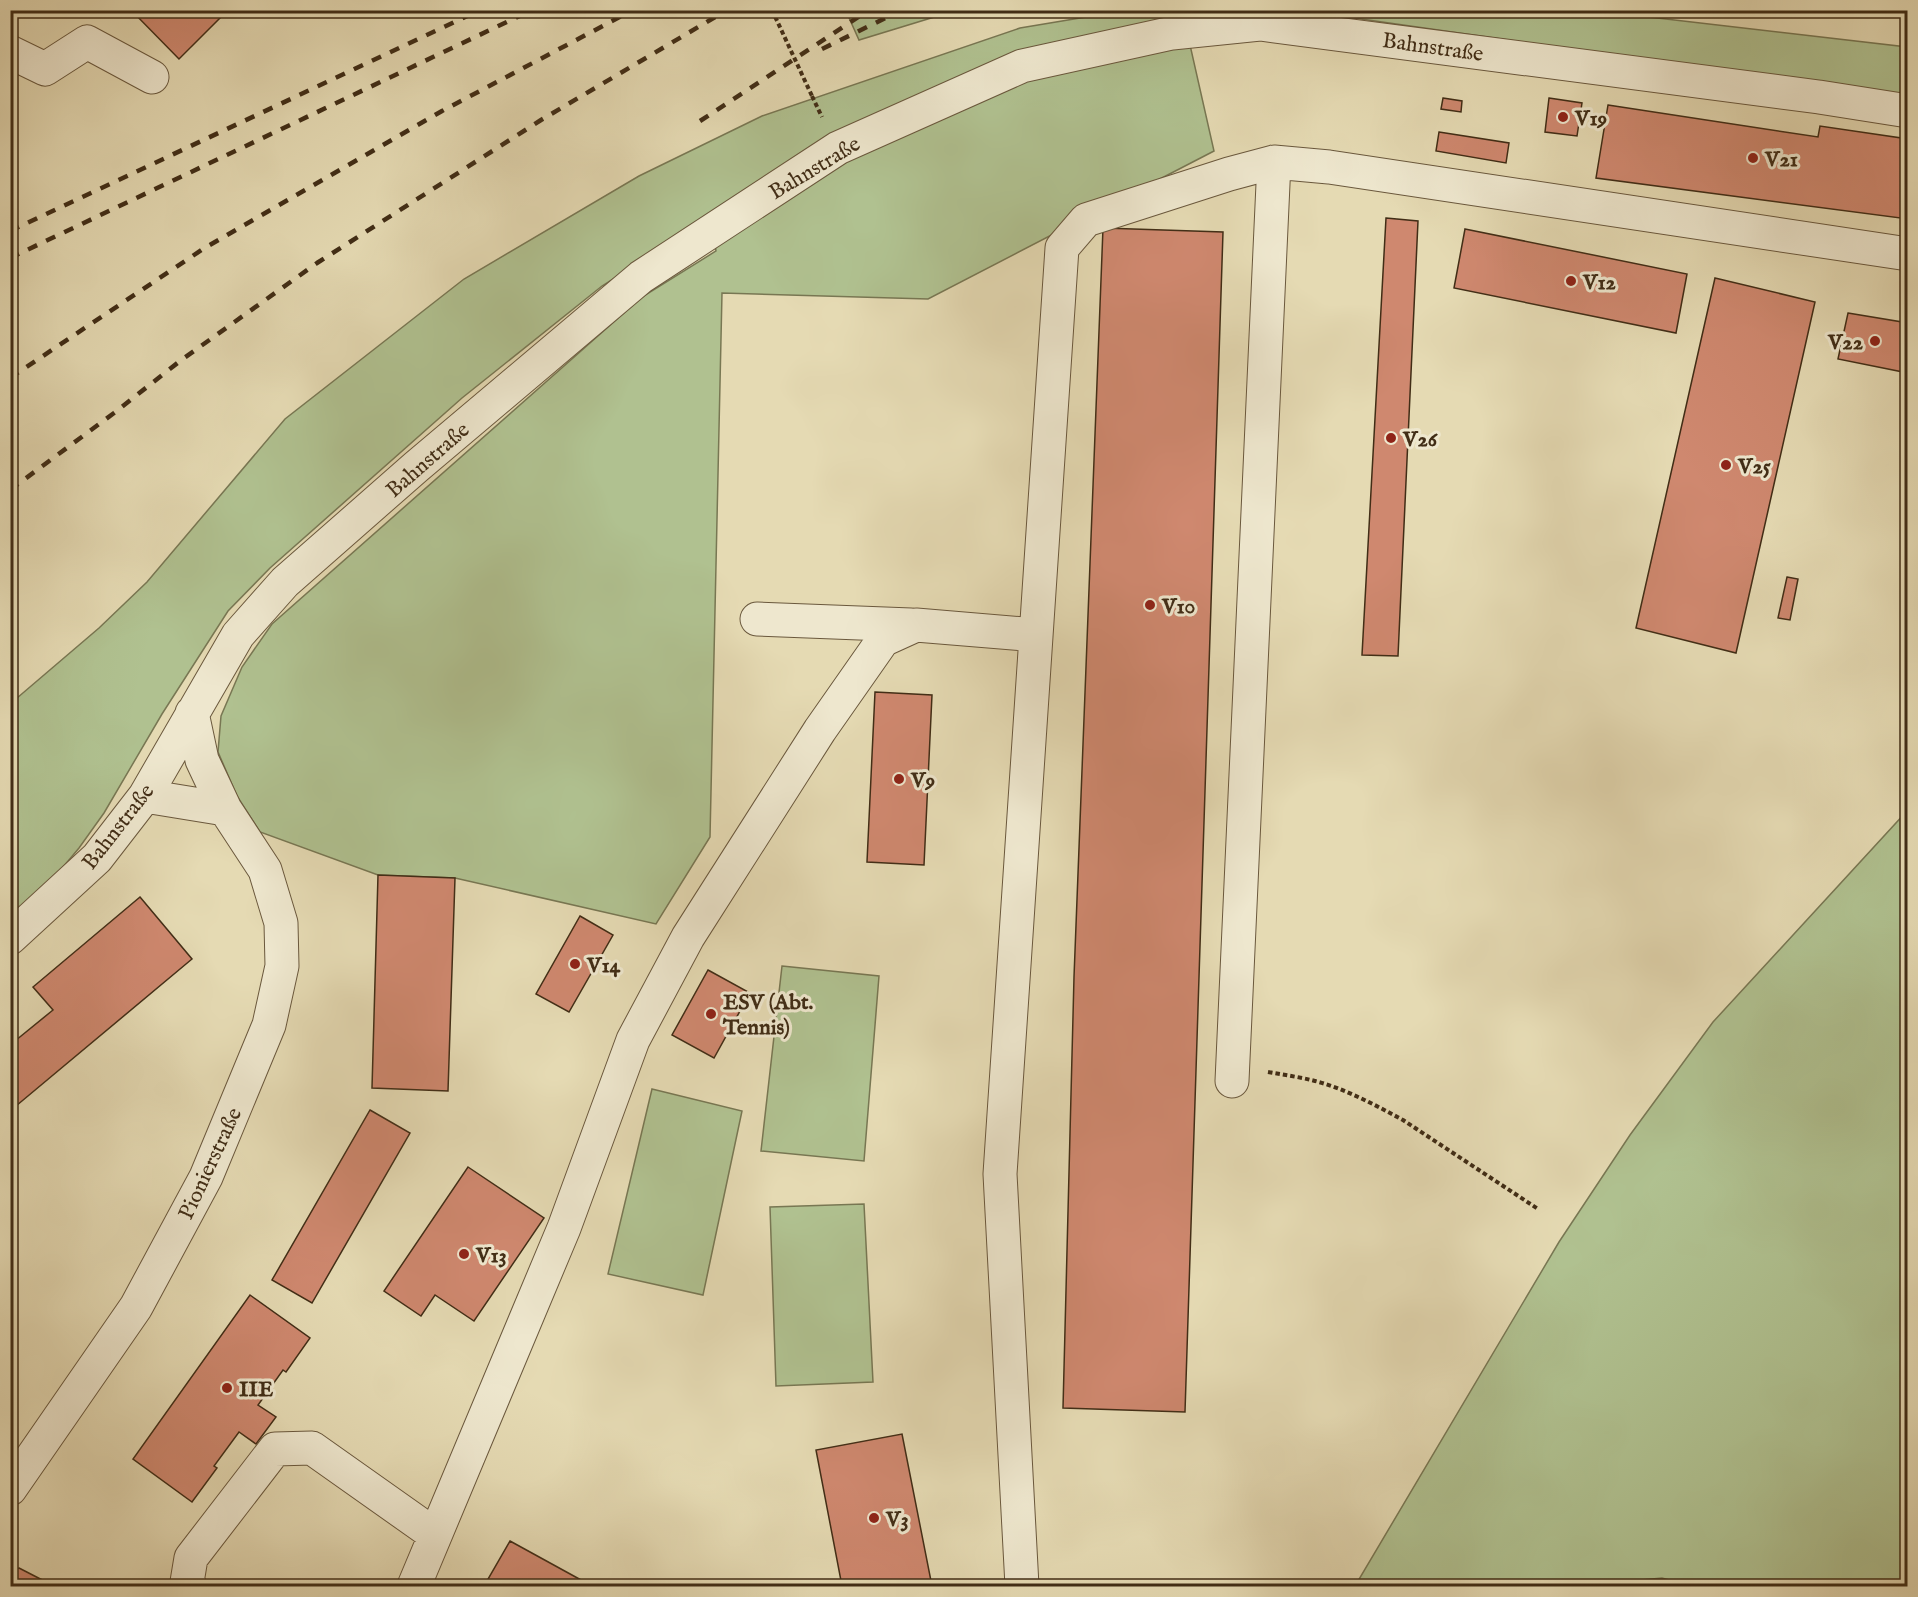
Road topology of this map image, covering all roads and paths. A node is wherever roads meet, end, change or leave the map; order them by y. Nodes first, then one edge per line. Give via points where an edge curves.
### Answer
1 (772, 10) edge
2 (10, 52) edge
3 (152, 77) dead end
4 (812, 96) dead end
5 (1908, 111) edge
6 (1274, 162) junction
7 (1908, 254) edge
8 (757, 620) dead end
9 (916, 625) junction
10 (1036, 635) junction
11 (192, 713) junction
12 (145, 796) junction
13 (225, 808) junction
14 (10, 938) edge
15 (1233, 1074) joint
16 (1538, 1209) dead end
17 (10, 1489) edge
18 (435, 1534) junction
19 (190, 1587) edge
20 (414, 1587) edge
21 (1022, 1587) edge

1 - 4 path, bridge
2 - 3 street via 45,69 87,42
5 - 11 street, Bahnstraße via 1260,24 1172,33 1022,66 838,148 641,277 285,582 238,635
6 - 7 street
6 - 10 street via 1086,220 1062,248
6 - 15 street
8 - 9 street
9 - 10 street
9 - 18 street via 883,640 820,730 688,937 633,1040 564,1228
10 - 21 street via 1000,1174
11 - 12 street, Bahnstraße
11 - 13 street, Pionierstraße via 202,760
12 - 13 street
12 - 14 street, Bahnstraße via 97,858
13 - 17 street, Pionierstraße via 266,870 281,922 282,966 269,1025 206,1177 136,1307
15 - 16 path via 1316,1081 1359,1098 1403,1120
18 - 19 street via 312,1448 276,1449 191,1558 187,1582
18 - 20 street

